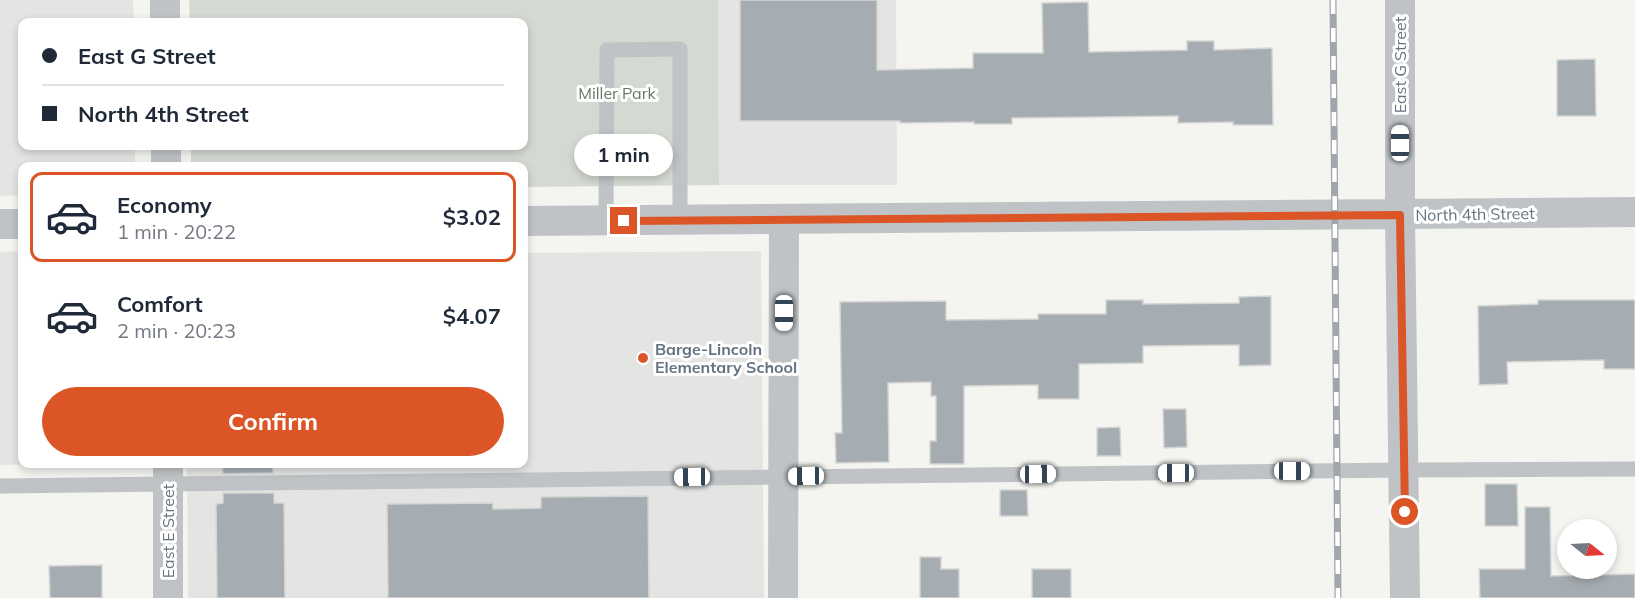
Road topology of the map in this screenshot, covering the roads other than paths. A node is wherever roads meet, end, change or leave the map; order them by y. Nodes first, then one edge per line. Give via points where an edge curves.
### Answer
1 (165, 0) edge
2 (1400, 0) edge
3 (165, 18) edge
4 (1635, 212) edge
5 (1400, 215) junction
6 (784, 220) junction
7 (528, 221) edge
8 (606, 221) junction
9 (680, 221) junction
10 (0, 224) edge
11 (18, 224) edge
12 (1635, 469) edge
13 (1404, 470) junction
14 (169, 474) edge
15 (783, 477) junction
16 (0, 486) edge
17 (168, 598) edge
18 (783, 598) edge
19 (1406, 598) edge

1 - 3 street
2 - 5 street, East G Street
4 - 5 street, North 4th Street
5 - 6 street, North 4th Street
5 - 13 street, East G Street
6 - 9 street, North 4th Street
6 - 15 street
7 - 8 street, North 4th Street
8 - 9 street, North 4th Street
8 - 9 lane via 607,50 680,50
10 - 11 street
12 - 13 lane
13 - 15 lane
13 - 19 street, East G Street
14 - 15 lane
14 - 16 lane
14 - 17 street, East E Street
15 - 18 street

